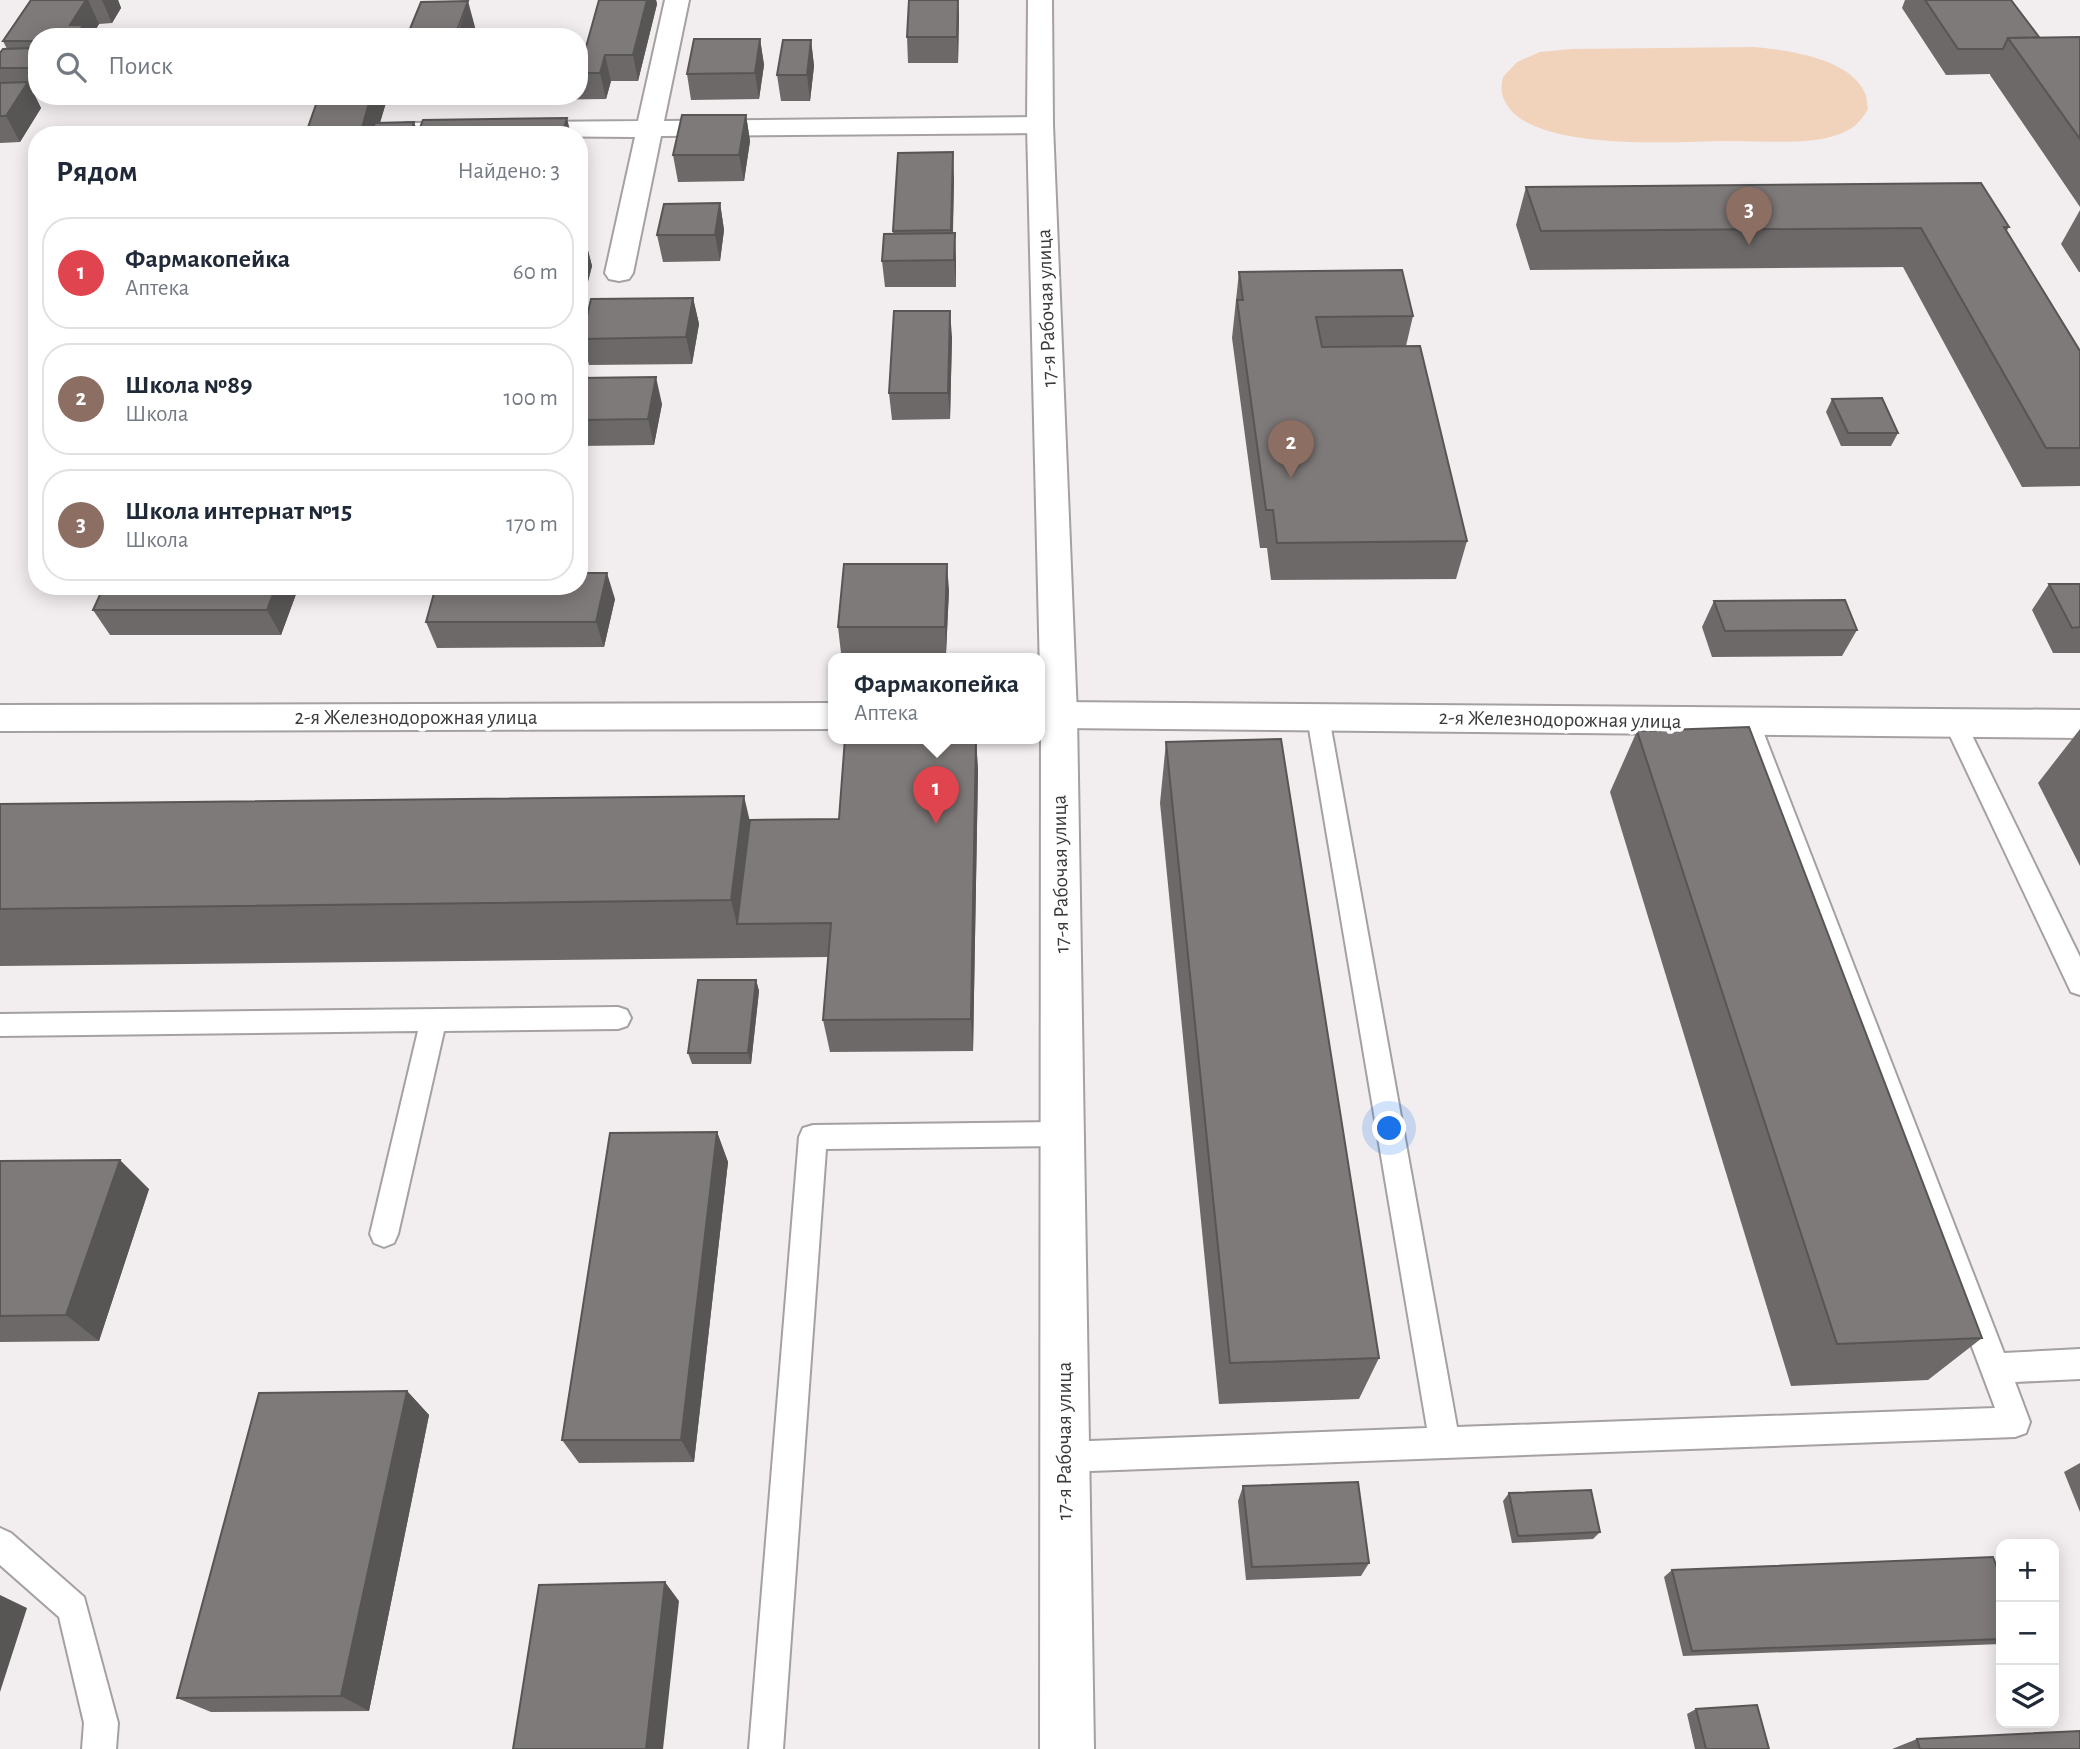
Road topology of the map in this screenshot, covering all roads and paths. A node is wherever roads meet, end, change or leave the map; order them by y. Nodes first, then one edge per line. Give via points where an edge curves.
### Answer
1 (677, 0) edge
2 (1040, 0) edge
3 (1040, 125) junction
4 (651, 127) junction
5 (588, 128) edge
6 (619, 273) dead end
7 (1049, 715) edge
8 (828, 716) edge
9 (1318, 717) junction
10 (0, 718) edge
11 (1748, 721) junction
12 (1955, 723) junction
13 (2080, 724) edge
14 (2080, 984) edge
15 (618, 1018) dead end
16 (435, 1020) junction
17 (0, 1025) edge
18 (1062, 1134) junction
19 (384, 1234) dead end
20 (2080, 1364) edge
21 (1995, 1368) junction
22 (1445, 1443) junction
23 (1064, 1457) junction
24 (0, 1544) edge
25 (99, 1749) edge
26 (766, 1749) edge
27 (1067, 1749) edge

1 - 4 street
2 - 3 street, 17-я Рабочая улица
3 - 4 street
3 - 7 street, 17-я Рабочая улица
4 - 5 street
4 - 6 street
7 - 9 street, 2-я Железнодорожная улица
7 - 18 street, 17-я Рабочая улица
8 - 10 street, 2-я Железнодорожная улица
9 - 11 street, 2-я Железнодорожная улица
9 - 22 lane
11 - 12 street, 2-я Железнодорожная улица
11 - 21 lane
12 - 13 street, 2-я Железнодорожная улица
12 - 14 lane
15 - 16 lane
16 - 17 lane
16 - 19 lane
18 - 23 street, 17-я Рабочая улица
18 - 26 lane via 813,1137
20 - 21 lane
21 - 22 lane via 2015,1422
22 - 23 lane
23 - 27 street, 17-я Рабочая улица
24 - 25 lane via 73,1608 101,1723

